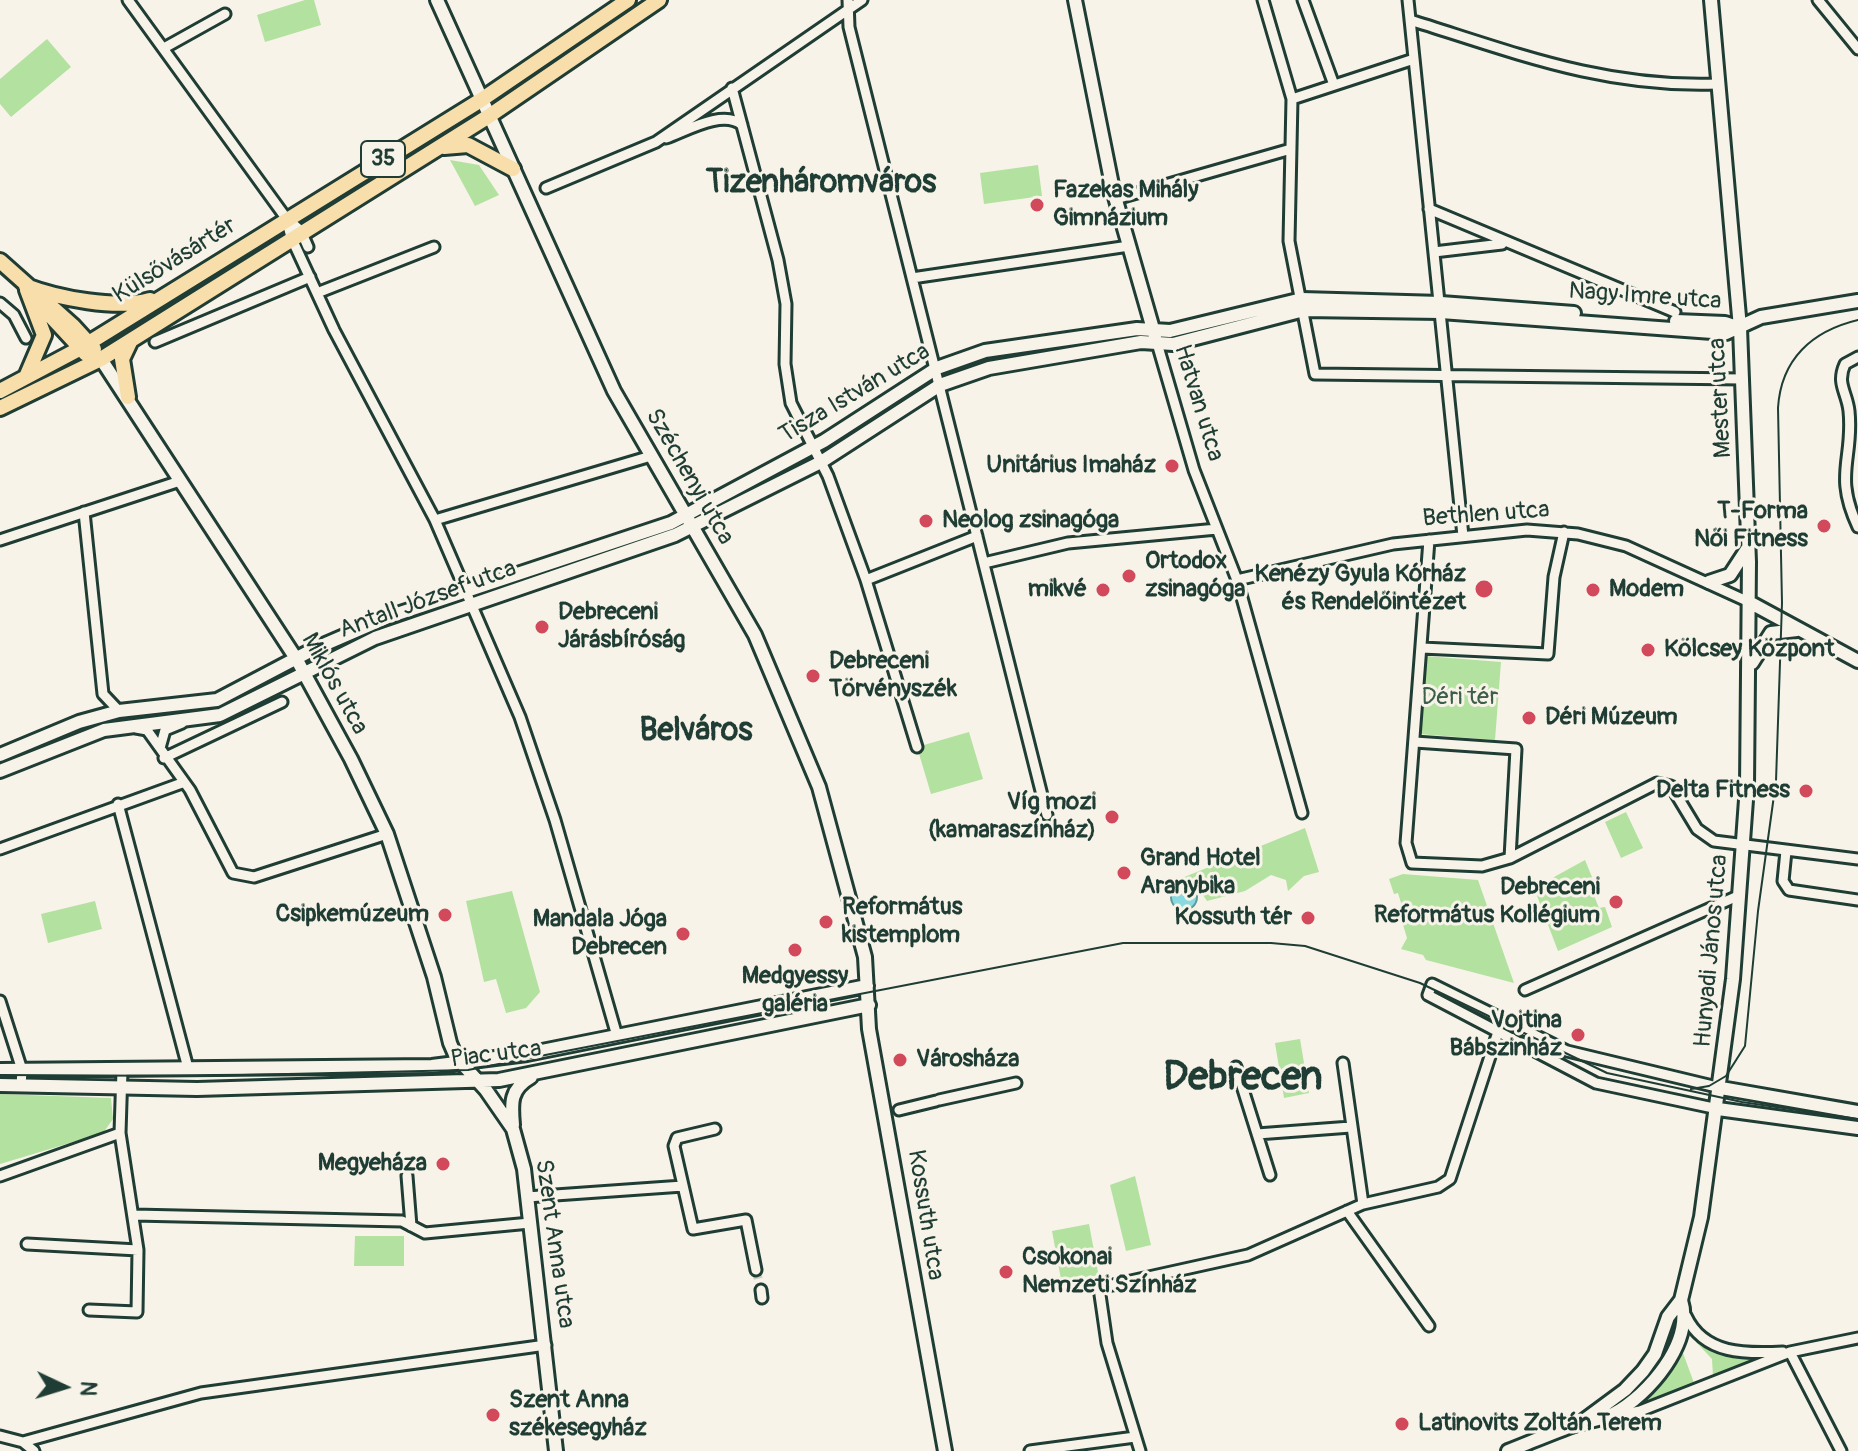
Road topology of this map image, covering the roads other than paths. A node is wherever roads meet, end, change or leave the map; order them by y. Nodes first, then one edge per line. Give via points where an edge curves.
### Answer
1 (128, 0) edge
2 (437, 0) edge
3 (628, 0) edge
4 (659, 0) edge
5 (862, 0) edge
6 (1075, 0) edge
7 (1263, 0) edge
8 (1303, 0) edge
9 (1408, 0) edge
10 (1711, 0) edge
11 (1818, 0) edge
12 (849, 4) edge
13 (225, 14) dead end
14 (1410, 20) junction
15 (164, 48) junction
16 (1858, 49) edge
17 (1414, 59) junction
18 (1717, 84) junction
19 (1334, 85) junction
20 (732, 88) junction
21 (1292, 99) junction
22 (481, 100) junction
23 (489, 116) junction
24 (742, 125) junction
25 (656, 142) junction
26 (1291, 149) junction
27 (432, 151) junction
28 (513, 169) junction
29 (546, 188) dead end
30 (1116, 199) junction
31 (1429, 209) junction
32 (286, 218) junction
33 (296, 234) junction
34 (1505, 244) junction
35 (1129, 246) junction
36 (308, 247) dead end
37 (434, 247) dead end
38 (1434, 252) junction
39 (0, 261) edge
40 (310, 277) junction
41 (912, 278) junction
42 (26, 286) junction
43 (317, 293) junction
44 (164, 295) junction
45 (1858, 301) edge
46 (0, 303) edge
47 (1303, 304) junction
48 (1441, 308) junction
49 (1675, 312) dead end
50 (1740, 328) junction
51 (1153, 330) junction
52 (26, 338) dead end
53 (133, 338) junction
54 (155, 342) dead end
55 (1157, 343) junction
56 (83, 346) junction
57 (1858, 357) edge
58 (101, 359) junction
59 (937, 368) junction
60 (1447, 374) junction
61 (26, 377) junction
62 (62, 377) junction
63 (1743, 379) junction
64 (940, 385) junction
65 (0, 391) edge
66 (128, 397) junction
67 (0, 408) edge
68 (1854, 410) edge
69 (813, 448) junction
70 (651, 456) junction
71 (821, 462) junction
72 (180, 481) junction
73 (84, 512) junction
74 (435, 520) junction
75 (688, 520) junction
76 (1858, 527) edge
77 (1217, 529) junction
78 (1564, 532) junction
79 (977, 536) junction
80 (1463, 536) junction
81 (0, 540) edge
82 (1429, 540) junction
83 (1749, 546) junction
84 (984, 563) junction
85 (866, 580) junction
86 (1237, 580) junction
87 (1709, 582) junction
88 (466, 589) junction
89 (1749, 602) junction
90 (473, 605) junction
91 (1802, 631) junction
92 (1422, 648) junction
93 (297, 660) junction
94 (1858, 661) edge
95 (1749, 669) junction
96 (305, 672) junction
97 (282, 702) dead end
98 (119, 711) junction
99 (187, 721) junction
100 (128, 726) junction
101 (1415, 742) junction
102 (917, 747) dead end
103 (0, 755) edge
104 (162, 755) junction
105 (0, 771) edge
106 (182, 783) junction
107 (118, 804) junction
108 (1302, 813) dead end
109 (1047, 815) dead end
110 (387, 834) junction
111 (1743, 846) junction
112 (0, 849) edge
113 (1786, 851) junction
114 (1510, 858) junction
115 (1858, 859) edge
116 (1740, 895) junction
117 (1858, 900) edge
118 (867, 986) junction
119 (1525, 990) dead end
120 (0, 1001) edge
121 (869, 1005) junction
122 (1498, 1032) junction
123 (617, 1036) junction
124 (1343, 1063) dead end
125 (455, 1064) junction
126 (1236, 1067) dead end
127 (188, 1068) junction
128 (0, 1070) edge
129 (22, 1070) junction
130 (122, 1070) junction
131 (539, 1073) junction
132 (478, 1081) junction
133 (1016, 1083) dead end
134 (432, 1084) junction
135 (0, 1085) edge
136 (21, 1086) junction
137 (121, 1086) junction
138 (1721, 1088) junction
139 (1718, 1109) junction
140 (899, 1110) dead end
141 (1858, 1112) edge
142 (1351, 1127) junction
143 (1858, 1128) edge
144 (513, 1129) junction
145 (715, 1129) dead end
146 (120, 1133) junction
147 (1257, 1134) junction
148 (1270, 1175) dead end
149 (0, 1176) edge
150 (407, 1176) dead end
151 (683, 1186) junction
152 (527, 1197) junction
153 (1363, 1204) junction
154 (1347, 1211) junction
155 (134, 1215) junction
156 (530, 1223) junction
157 (406, 1224) junction
158 (27, 1244) dead end
159 (138, 1250) junction
160 (756, 1270) tunnel mouth
161 (1681, 1300) junction
162 (89, 1310) dead end
163 (1686, 1316) junction
164 (1429, 1326) dead end
165 (1858, 1338) edge
166 (546, 1345) junction
167 (1790, 1352) junction
168 (1630, 1394) junction
169 (1595, 1420) junction
170 (1579, 1424) junction
171 (0, 1436) edge
172 (1135, 1437) junction
173 (23, 1442) junction
174 (34, 1451) edge
175 (556, 1451) edge
176 (945, 1451) edge
177 (1030, 1451) edge
178 (1140, 1451) edge
179 (1508, 1451) edge
180 (1841, 1451) edge

1 - 15 street
2 - 22 street, Széchenyi utca
3 - 22 main road, 35
4 - 23 main road, 35
5 - 12 street
6 - 30 street, Hatvan utca
7 - 21 street
8 - 19 street
9 - 14 street
10 - 18 street, Mester utca
11 - 16 street
12 - 20 street
12 - 41 street via 849,27
13 - 15 street
14 - 17 street
14 - 18 street via 1573,71 1668,86
15 - 32 street
17 - 19 street
17 - 31 street
18 - 50 street, Mester utca
19 - 21 street
20 - 24 street
20 - 25 street
21 - 26 street
22 - 23 street, Széchenyi utca
22 - 32 main road, Külsővásártér / 35
23 - 27 main road, Külsővásártér / 35
23 - 28 street, Széchenyi utca
24 - 25 street via 729,118
24 - 69 street via 786,304 785,364 791,403
25 - 29 street
26 - 30 street
26 - 47 street via 1289,241
27 - 28 main road via 468,145
27 - 33 main road, Külsővásártér / 35
28 - 70 street, Széchenyi utca via 614,391
30 - 35 street, Hatvan utca
31 - 34 street
31 - 38 street
32 - 33 street
32 - 44 main road, Külsővásártér / 35
33 - 36 street
33 - 40 street
33 - 53 main road, Külsővásártér / 35
34 - 38 street
34 - 49 street
35 - 41 street
35 - 51 street, Hatvan utca
37 - 43 street
38 - 48 street
39 - 42 main road
40 - 43 street
40 - 54 street
41 - 59 street
42 - 44 main road via 50,295 130,303
42 - 56 main road
42 - 56 main road via 73,326
42 - 61 main road via 44,335
43 - 74 street
44 - 56 main road, Külsővásártér / 35
45 - 50 street via 1761,317
46 - 52 street via 14,315
47 - 48 street, Nagy Imre utca
47 - 51 street, Nagy Imre utca
47 - 55 street, Nagy Imre utca via 1173,344
47 - 60 street via 1315,374
48 - 50 street, Nagy Imre utca
48 - 60 street
50 - 63 street, Mester utca
51 - 55 street, Hatvan utca
51 - 59 street, Tisza István utca via 985,351
53 - 58 main road, Külsővásártér / 35
53 - 66 main road via 122,359
55 - 64 street, Tisza István utca via 989,368
55 - 77 street, Hatvan utca
56 - 58 main road
56 - 61 main road, Külsővásártér
56 - 62 main road
57 - 68 street via 1842,372 1841,389
58 - 62 main road, Külsővásártér
58 - 66 street, Miklós utca
59 - 64 street
59 - 69 street, Tisza István utca
60 - 63 street
60 - 80 street
61 - 65 main road, Külsővásártér
62 - 67 main road, Külsővásártér
63 - 83 street, Mester utca
64 - 71 street, Tisza István utca
64 - 79 street
66 - 72 street, Miklós utca
68 - 76 street via 1843,487
69 - 71 street
69 - 75 street, Tisza István utca
70 - 74 street
70 - 75 street, Széchenyi utca
71 - 75 street, Tisza István utca
71 - 85 street
72 - 73 street
72 - 93 street, Miklós utca
73 - 81 street
73 - 98 street via 103,694
74 - 88 street
75 - 88 street, Antall József utca
75 - 90 street, Antall József utca via 661,540
75 - 118 street, Széchenyi utca via 755,635 819,787 865,957
77 - 84 street via 1068,543
77 - 86 street, Hatvan utca
78 - 80 street, Bethlen utca
78 - 87 street, Bethlen utca via 1626,546
78 - 92 street via 1554,577 1548,654
79 - 84 street
79 - 85 street
80 - 82 street, Bethlen utca
82 - 86 street, Bethlen utca via 1350,552
82 - 92 street
83 - 87 street via 1730,575
83 - 89 street, Mester utca
84 - 109 street
85 - 102 street
86 - 108 street, Hatvan utca
87 - 89 street, Bethlen utca
88 - 90 street
88 - 93 street, Antall József utca via 363,627
89 - 91 street, Bethlen utca
89 - 95 street, Hunyadi János utca
90 - 96 street, Antall József utca via 375,638
90 - 123 street via 520,717 555,820
91 - 94 street, Bethlen utca
91 - 95 street via 1771,633
92 - 101 street
93 - 96 street, Miklós utca
93 - 98 street, Antall József utca via 217,700
95 - 111 street, Hunyadi János utca
96 - 99 street, Antall József utca via 234,710
96 - 110 street, Miklós utca
97 - 104 street
98 - 103 street, Antall József utca
99 - 100 street, Antall József utca
99 - 104 street via 165,730
100 - 104 street via 147,730
100 - 105 street, Antall József utca via 95,733
101 - 114 street via 1516,749
101 - 114 street via 1406,843 1412,863 1482,866
104 - 106 street
106 - 107 street
106 - 110 street via 233,873 254,877
107 - 112 street
107 - 127 street
110 - 125 street, Miklós utca via 434,977
111 - 113 street
111 - 114 street via 1703,835 1671,786 1657,783
111 - 116 street, Hunyadi János utca
113 - 115 street
113 - 117 street via 1783,881 1789,890
116 - 119 street
116 - 138 street, Hunyadi János utca
118 - 121 street, Kossuth utca
118 - 123 street, Piac utca
120 - 129 street
121 - 131 street, Piac utca
121 - 176 street, Kossuth utca via 869,1029
122 - 138 street via 1428,995 1432,984 1567,1051
122 - 139 street via 1596,1083
122 - 153 street via 1450,1179 1438,1187
123 - 125 street, Piac utca
124 - 142 street
125 - 127 street, Piac utca
125 - 132 street, Szent Anna utca
125 - 134 street
126 - 147 street
127 - 130 street, Piac utca
128 - 129 street, Piac utca
129 - 130 street, Piac utca
129 - 136 street
130 - 137 street
131 - 132 street, Piac utca
131 - 144 street via 516,1090
132 - 134 street, Piac utca
132 - 144 street, Szent Anna utca
133 - 140 street
134 - 137 street, Piac utca via 170,1090
135 - 136 street, Piac utca
136 - 137 street, Piac utca
137 - 146 street
138 - 139 street, Hunyadi János utca
138 - 141 street
139 - 143 street
139 - 161 street, Hunyadi János utca
142 - 147 street
142 - 153 street
144 - 152 street, Szent Anna utca
145 - 151 street via 677,1138
146 - 149 street
146 - 155 street
147 - 148 street
150 - 157 street
151 - 152 street
151 - 160 street via 693,1229 746,1220
152 - 156 street, Szent Anna utca
153 - 154 street
154 - 164 street
154 - 172 street via 1248,1255 1099,1288 1107,1343
155 - 157 street
155 - 159 street
156 - 157 street via 425,1233
156 - 166 street, Szent Anna utca
158 - 159 street
159 - 162 street via 137,1312
161 - 163 street
161 - 168 street, Hunyadi János utca
163 - 167 street via 1697,1333 1722,1349
163 - 168 street via 1667,1362
165 - 167 street
166 - 173 street via 201,1393
166 - 175 street, Szent Anna utca
167 - 169 street via 1640,1411
167 - 180 street
168 - 169 street via 1613,1413
168 - 170 street
169 - 170 street
170 - 179 street
171 - 173 street
172 - 177 street
172 - 178 street
173 - 174 street

